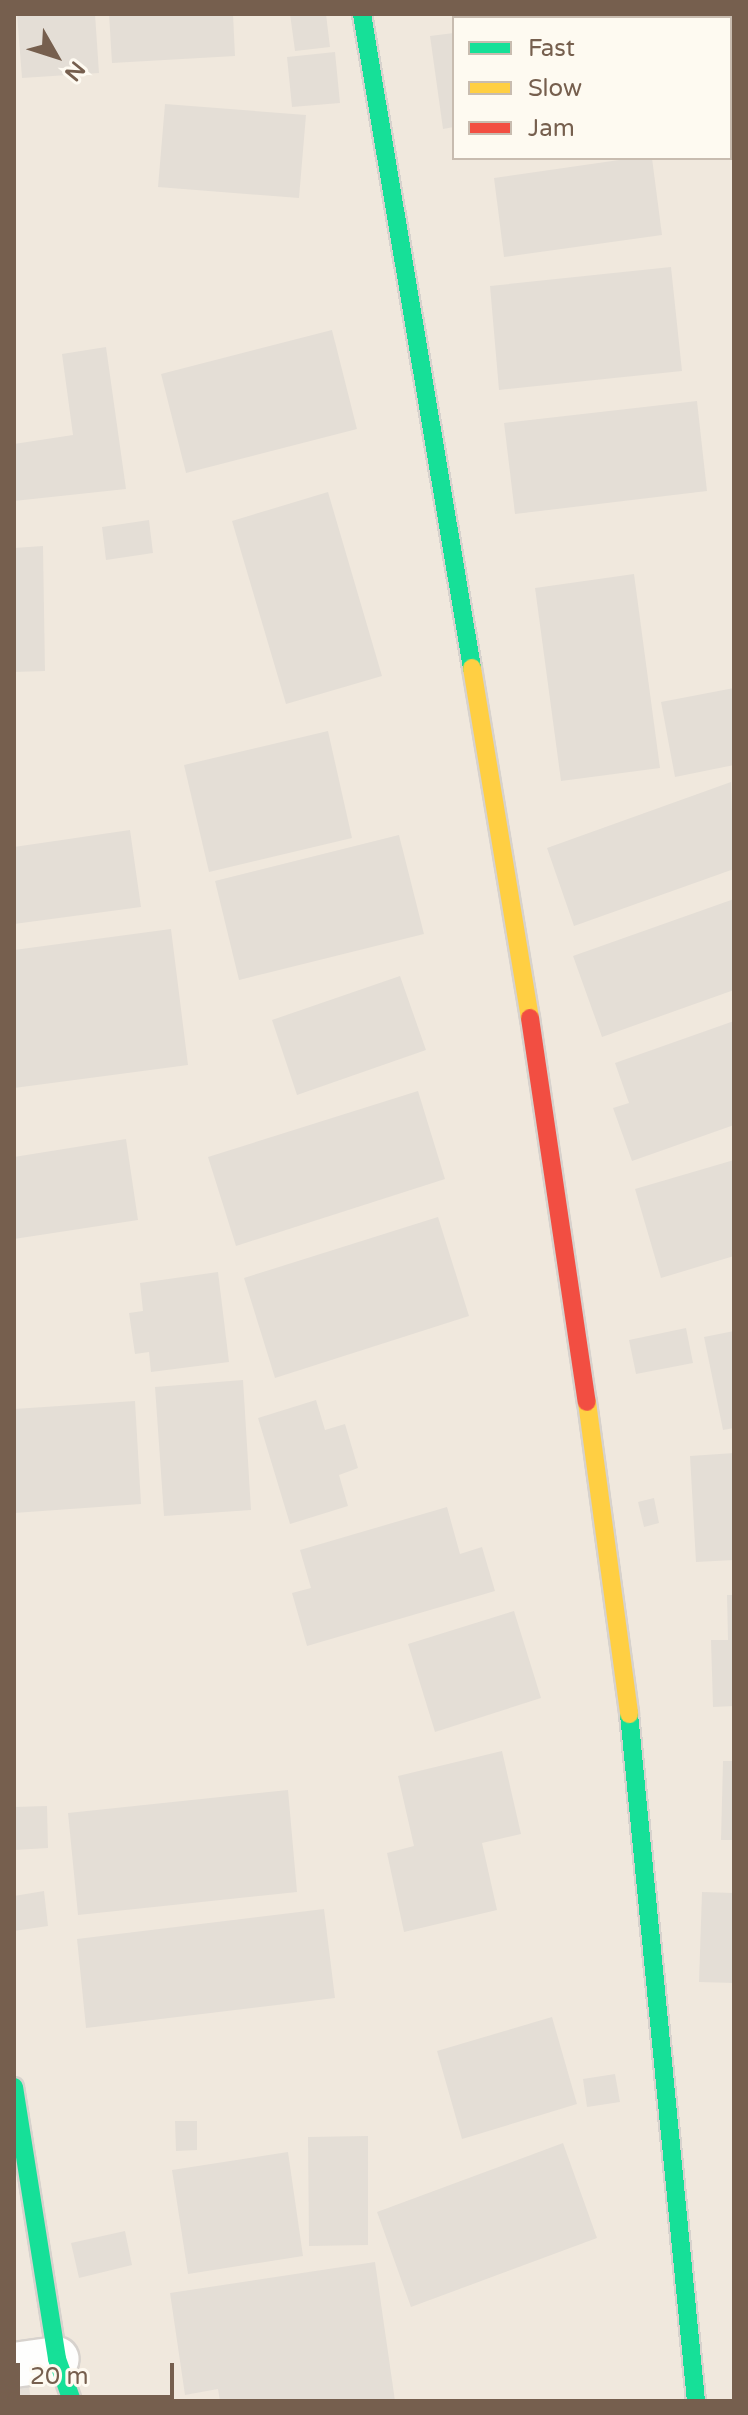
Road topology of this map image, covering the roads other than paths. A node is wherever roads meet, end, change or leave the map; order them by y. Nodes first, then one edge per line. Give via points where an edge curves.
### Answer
1 (362, 14) edge
2 (14, 2087) edge
3 (57, 2359) junction
4 (14, 2365) edge
5 (72, 2401) edge
6 (696, 2401) edge

1 - 6 street via 555,1173 641,1798
2 - 3 street
3 - 4 street
3 - 5 street

